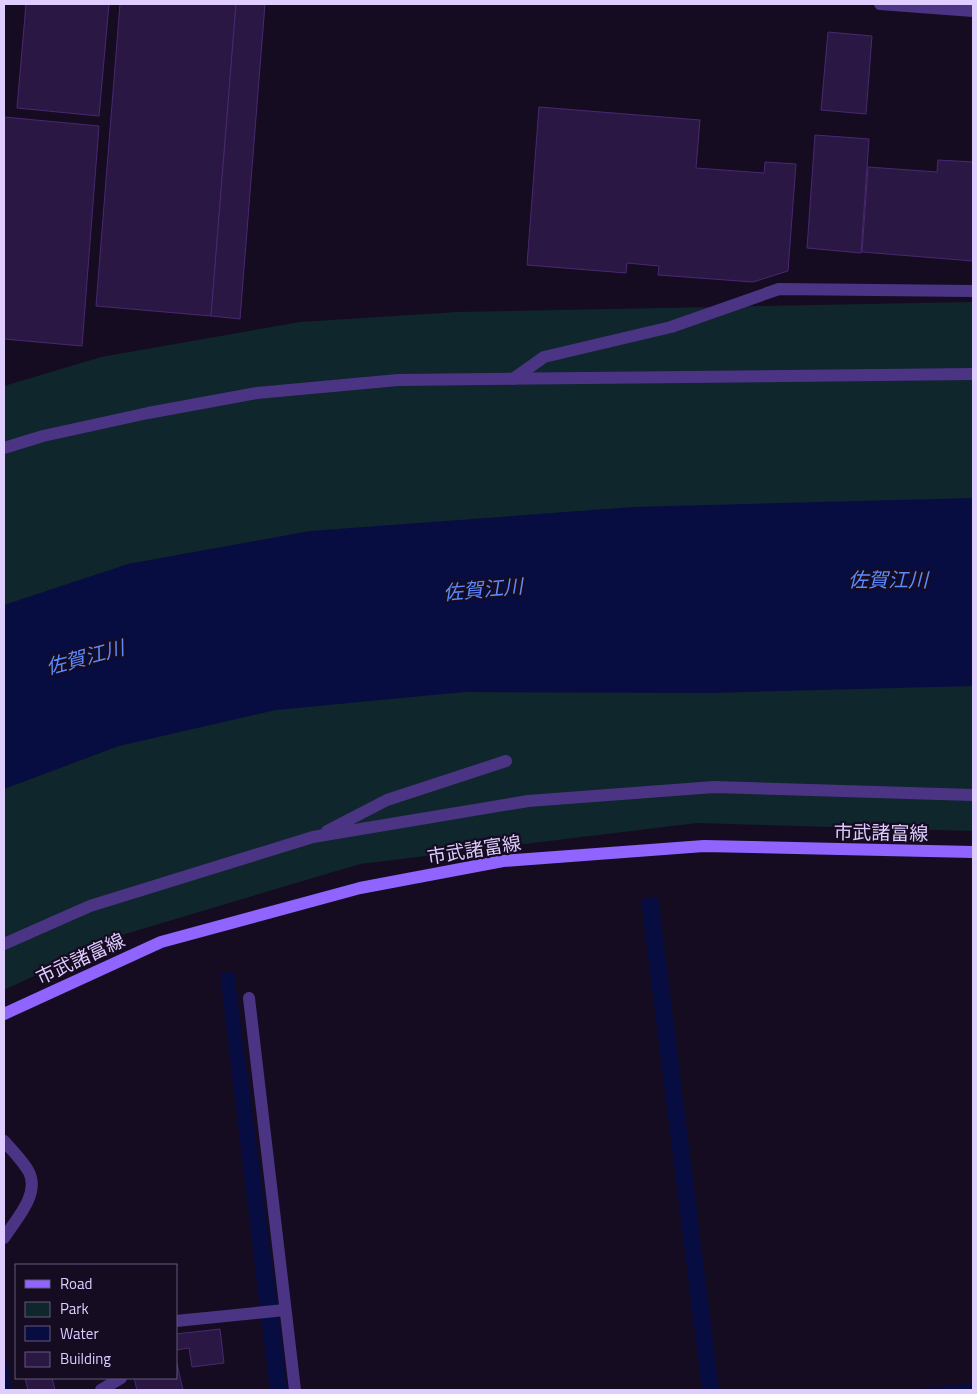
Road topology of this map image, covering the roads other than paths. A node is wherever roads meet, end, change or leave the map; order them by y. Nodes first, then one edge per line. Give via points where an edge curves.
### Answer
1 (880, 4) edge
2 (973, 11) edge
3 (973, 291) edge
4 (973, 374) edge
5 (513, 379) junction
6 (4, 448) edge
7 (506, 761) dead end
8 (973, 795) edge
9 (313, 837) junction
10 (973, 852) edge
11 (4, 944) edge
12 (249, 998) dead end
13 (4, 1014) edge
14 (4, 1141) edge
15 (4, 1238) edge
16 (283, 1310) junction
17 (178, 1321) edge
18 (119, 1379) edge
19 (101, 1390) edge
20 (295, 1390) edge

1 - 2 street
3 - 5 street via 778,289 672,327 544,357
4 - 5 street
5 - 6 street via 398,380 257,393 148,413
7 - 9 street via 387,800
8 - 9 street via 714,787 528,800
9 - 11 street via 90,906
10 - 13 main road, 市武諸富線 via 704,846 503,861 360,888 161,942
12 - 16 street
14 - 15 street via 28,1170 33,1185 29,1199
16 - 17 street
16 - 20 street
18 - 19 street

